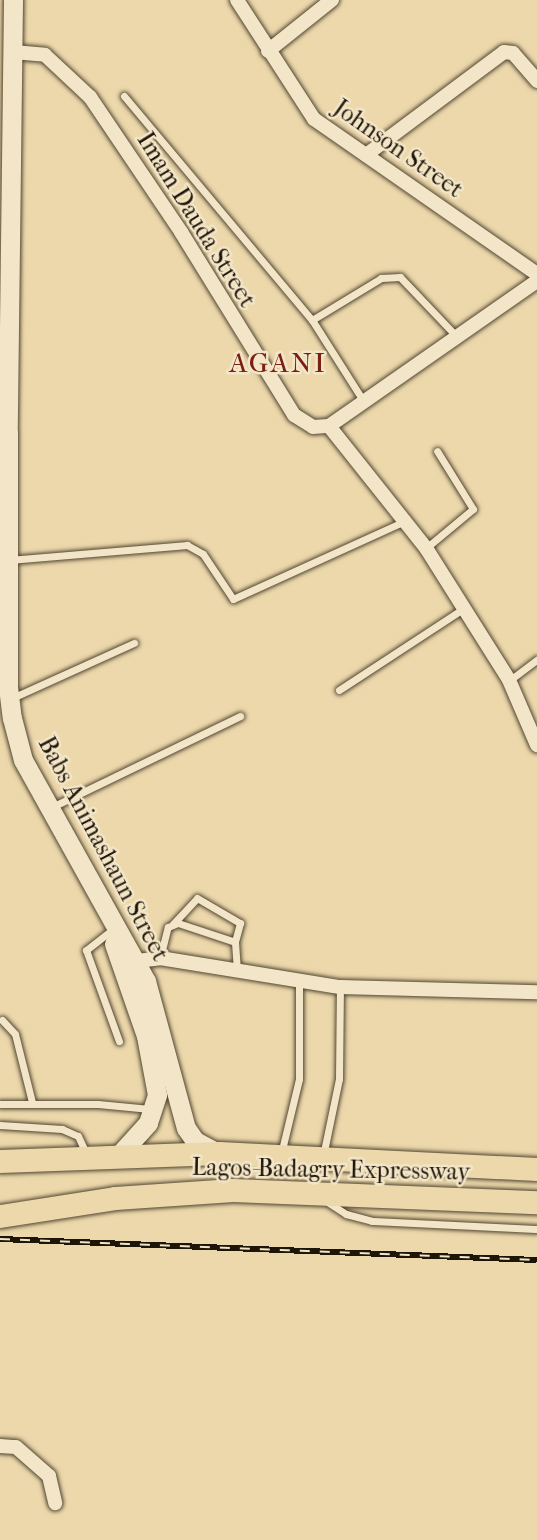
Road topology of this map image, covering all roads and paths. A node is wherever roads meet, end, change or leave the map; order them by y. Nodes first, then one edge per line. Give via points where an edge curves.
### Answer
1 (13, 0) edge
2 (237, 0) edge
3 (332, 0) edge
4 (268, 51) junction
5 (6, 57) edge
6 (537, 81) edge
7 (124, 96) dead end
8 (366, 155) junction
9 (0, 238) edge
10 (537, 274) edge
11 (537, 281) edge
12 (312, 320) junction
13 (458, 338) junction
14 (364, 402) junction
15 (329, 426) junction
16 (437, 451) dead end
17 (405, 521) junction
18 (426, 548) junction
19 (8, 560) junction
20 (4, 585) edge
21 (466, 607) junction
22 (134, 643) dead end
23 (537, 660) edge
24 (509, 680) junction
25 (338, 690) dead end
26 (4, 704) edge
27 (240, 716) dead end
28 (537, 745) edge
29 (48, 809) junction
30 (173, 924) junction
31 (108, 933) junction
32 (235, 942) junction
33 (160, 958) junction
34 (131, 961) junction
35 (237, 972) junction
36 (299, 979) junction
37 (340, 987) junction
38 (537, 992) edge
39 (2, 1020) dead end
40 (119, 1041) dead end
41 (32, 1102) junction
42 (0, 1104) edge
43 (154, 1110) junction
44 (0, 1125) edge
45 (219, 1153) junction
46 (118, 1156) junction
47 (280, 1156) junction
48 (88, 1157) junction
49 (323, 1158) junction
50 (0, 1161) edge
51 (537, 1169) edge
52 (314, 1192) junction
53 (537, 1202) edge
54 (0, 1216) edge
55 (537, 1229) edge
56 (0, 1446) edge
57 (55, 1503) dead end

1 - 5 main road, Babs Animashaun Street
2 - 4 street, Johnson Street
3 - 4 street
4 - 8 street, Johnson Street via 314,119
5 - 9 main road, Babs Animashaun Street
5 - 15 street, Imam Dauda Street via 45,55 90,97 181,232 294,415 313,427
5 - 19 main road, Babs Animashaun Street
6 - 8 street via 513,52 504,52
7 - 12 lane
8 - 10 street, Johnson Street
11 - 13 street
12 - 13 lane via 381,278 400,277
12 - 14 lane
13 - 14 street
14 - 15 street
15 - 17 street
16 - 18 lane via 473,509
17 - 18 street
17 - 19 lane via 233,599 203,554 187,545
18 - 21 street
19 - 20 main road, Babs Animashaun Street
20 - 26 main road, Babs Animashaun Street
21 - 24 street
21 - 25 lane
22 - 26 lane
23 - 24 lane
24 - 28 street
26 - 29 main road, Babs Animashaun Street via 19,750
26 - 31 main road, Babs Animashaun Street via 6,742 25,785
27 - 29 lane
29 - 34 main road, Babs Animashaun Street
30 - 32 lane
30 - 32 lane via 197,898 240,923
30 - 33 lane
31 - 34 main road, Babs Animashaun Street
31 - 40 lane via 86,950
32 - 35 lane
33 - 34 street
33 - 35 street
34 - 43 main road, Babs Animashaun Street via 153,1064
34 - 45 main road, Babs Animashaun Street via 170,1060 186,1128 195,1141
35 - 36 street
36 - 37 street
36 - 47 lane via 299,1079
37 - 38 street
37 - 49 lane via 339,1079
39 - 41 lane via 15,1034
41 - 42 lane
41 - 43 lane
43 - 46 main road via 134,1142
44 - 48 lane via 62,1129 78,1136
45 - 46 highway, Lagos-Badagry Expressway
45 - 47 highway, Lagos-Badagry Expressway
46 - 48 highway, Lagos-Badagry Expressway
47 - 49 highway, Lagos-Badagry Expressway
48 - 50 highway, Lagos-Badagry Expressway
49 - 51 highway, Lagos-Badagry Expressway
52 - 53 highway, Lagos-Badagry Expressway
52 - 54 highway, Lagos-Badagry Expressway via 164,1194
52 - 55 lane via 346,1214 372,1221
56 - 57 street via 16,1447 49,1476

